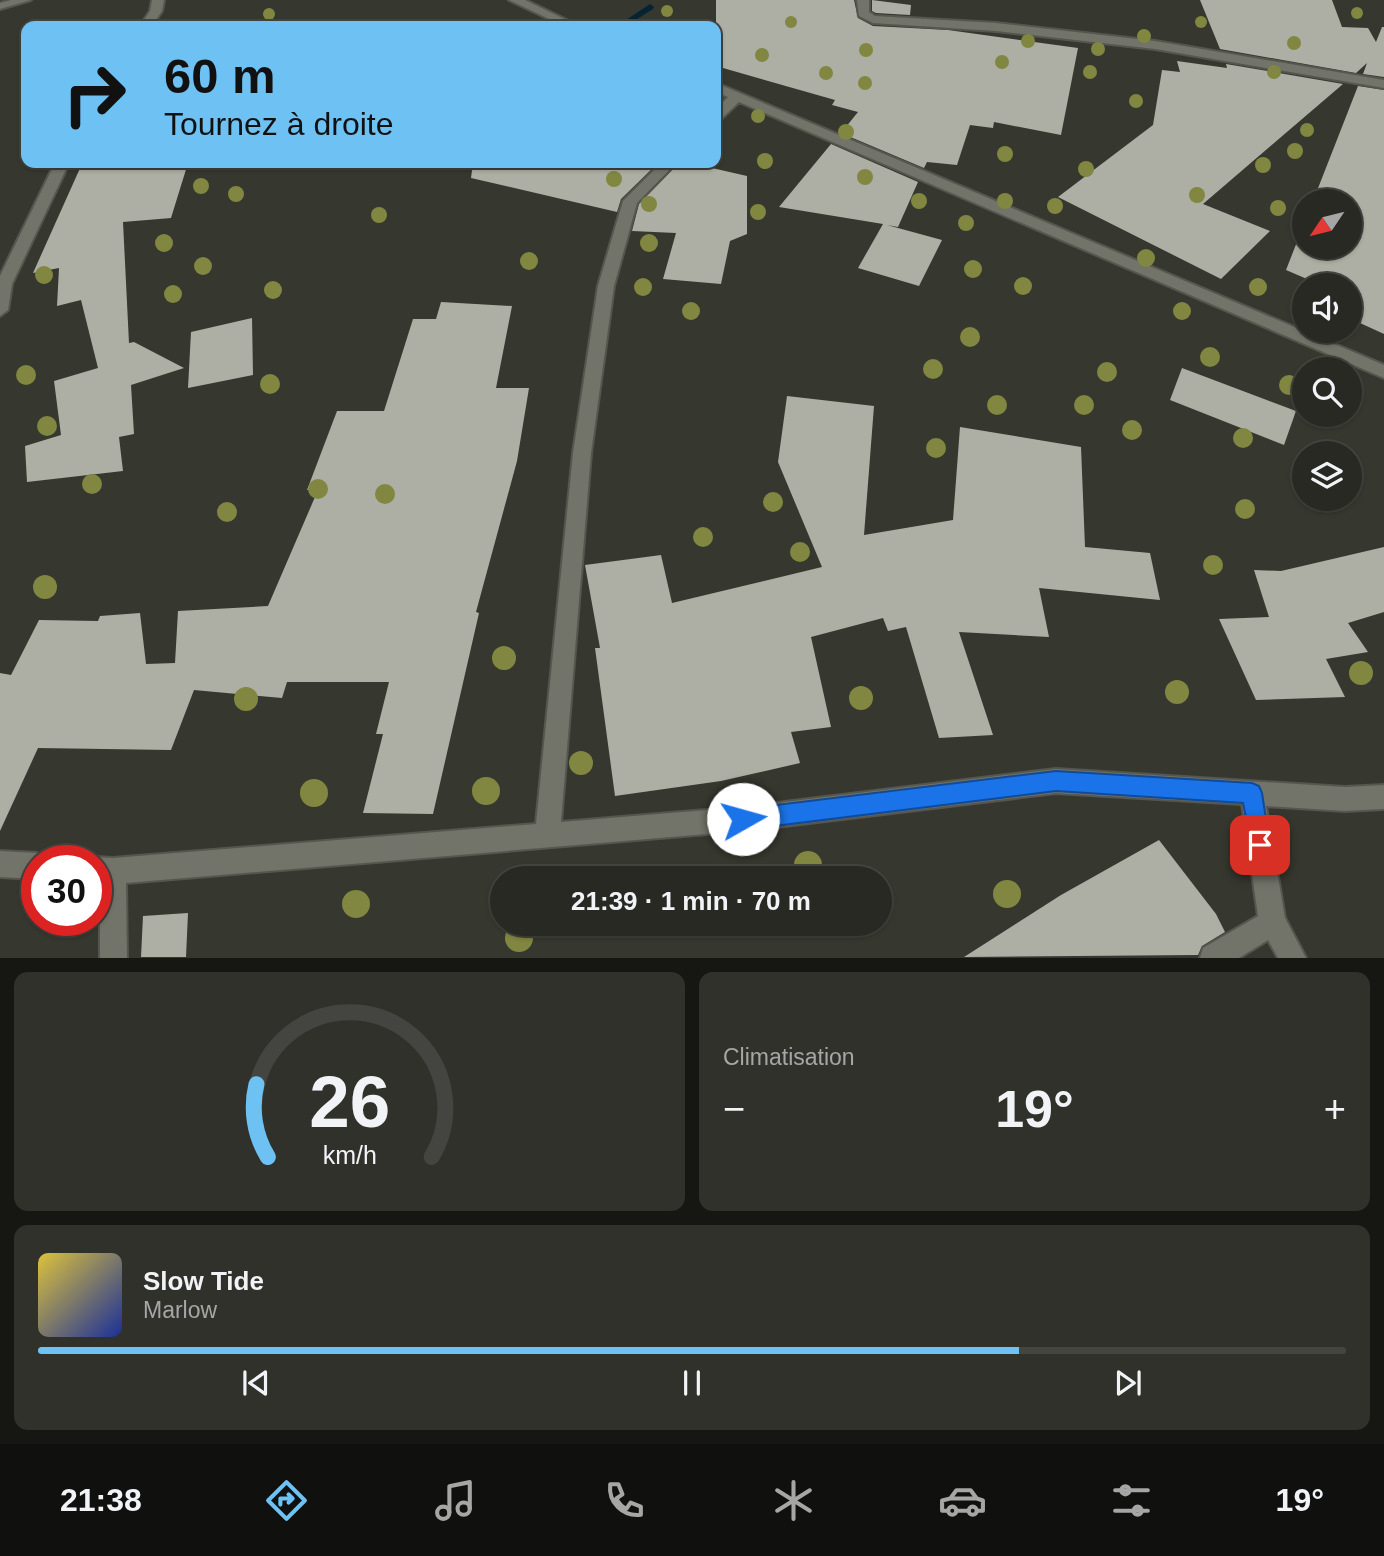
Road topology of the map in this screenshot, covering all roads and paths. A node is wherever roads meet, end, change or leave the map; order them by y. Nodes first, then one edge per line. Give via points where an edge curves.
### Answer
1 (25, 0) edge
2 (158, 0) edge
3 (515, 0) edge
4 (863, 0) edge
5 (0, 6) edge
6 (149, 21) edge
7 (561, 21) edge
8 (1384, 84) edge
9 (721, 89) edge
10 (737, 96) junction
11 (721, 111) edge
12 (60, 168) edge
13 (664, 168) edge
14 (0, 310) edge
15 (1384, 372) edge
16 (1252, 793) junction
17 (1384, 797) edge
18 (547, 835) junction
19 (0, 864) edge
20 (21, 865) edge
21 (112, 869) edge
22 (1272, 922) junction
23 (112, 936) edge
24 (114, 957) edge
25 (1213, 957) edge
26 (1293, 957) edge

1 - 5 street
2 - 6 street
3 - 7 street
4 - 8 street via 863,14 873,19 996,27 1155,46
9 - 10 street
10 - 11 street
10 - 15 street
12 - 14 street via 4,284
13 - 18 street via 630,201 606,286 582,453
16 - 17 street
16 - 18 street via 1056,781 743,819
16 - 22 street
18 - 21 street
19 - 20 street
22 - 25 street
22 - 26 street
23 - 24 street

